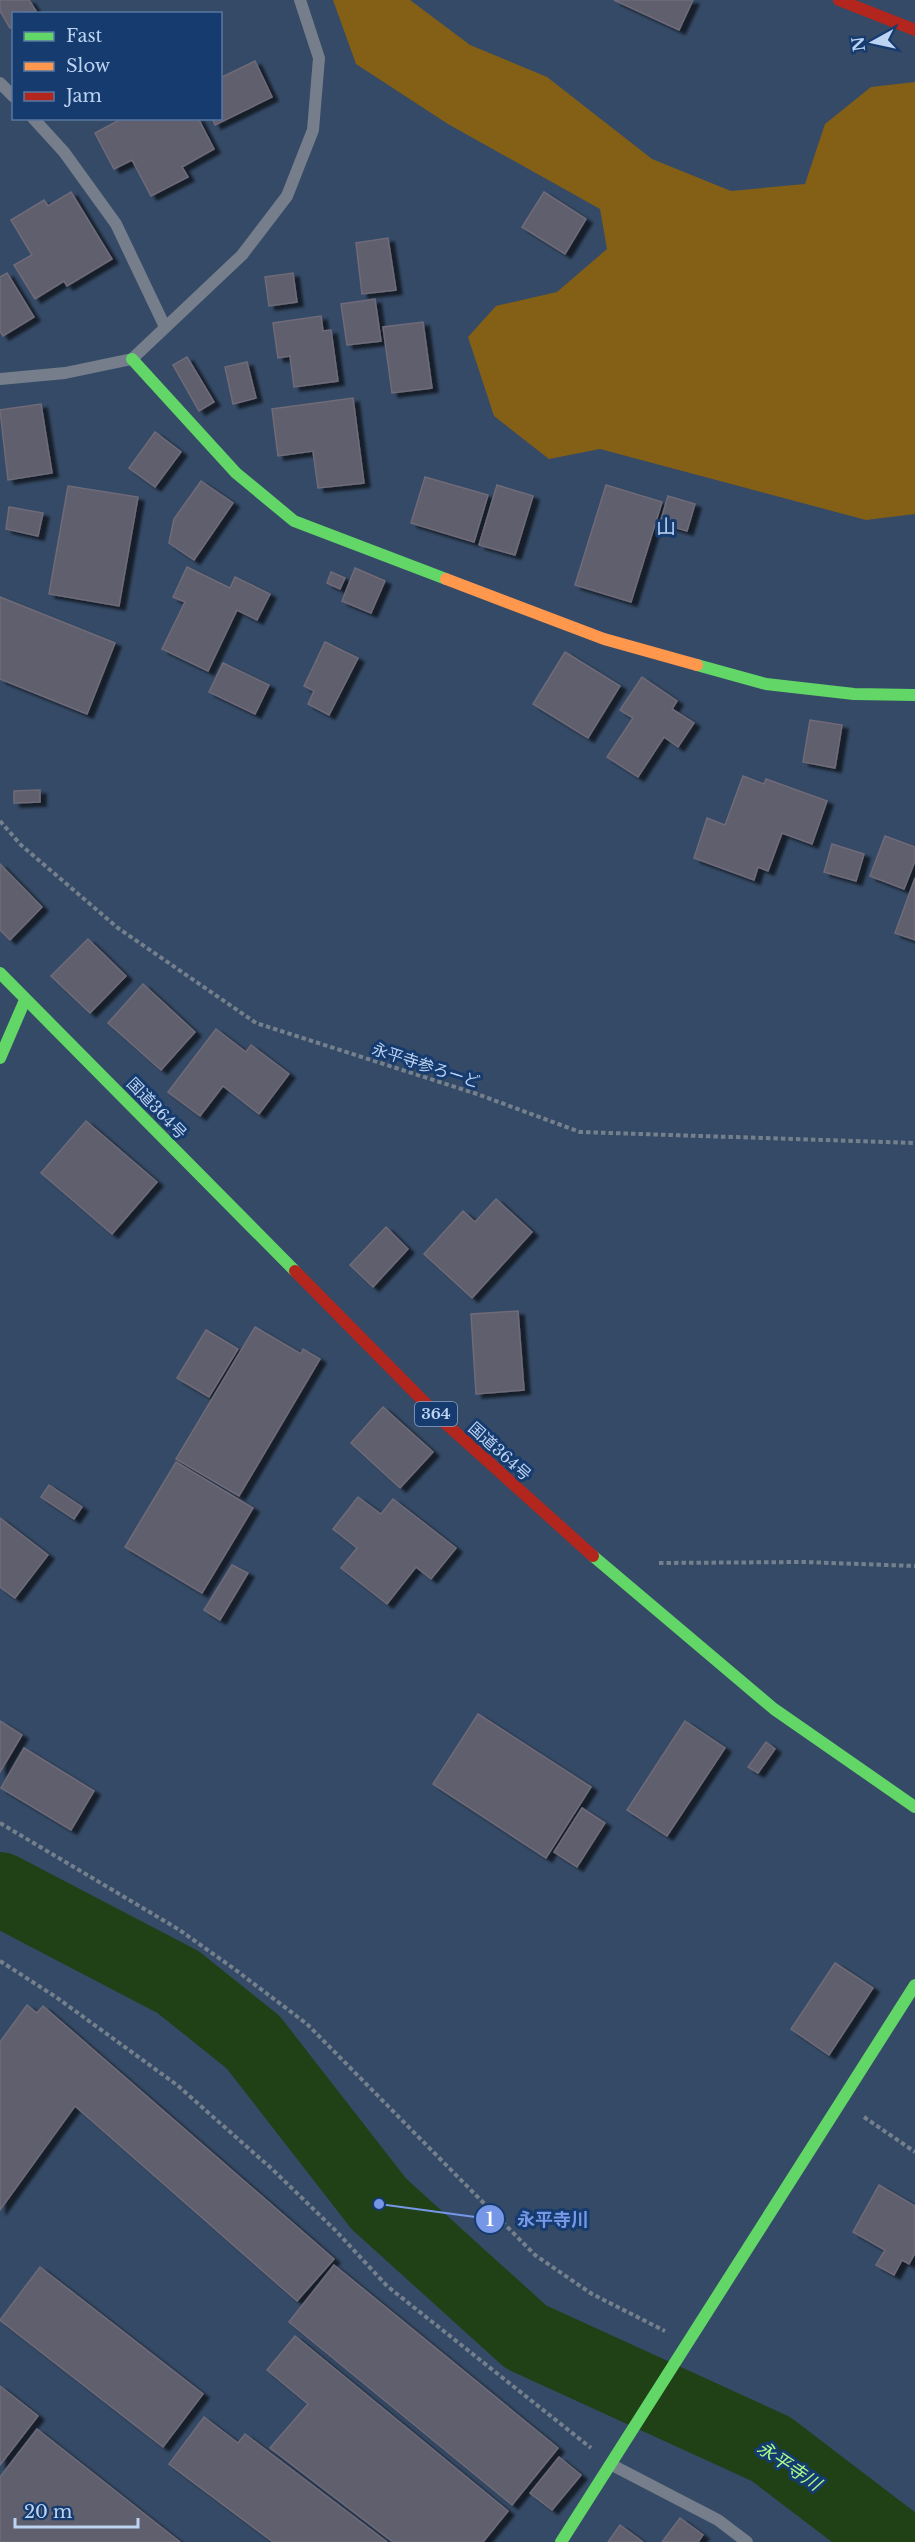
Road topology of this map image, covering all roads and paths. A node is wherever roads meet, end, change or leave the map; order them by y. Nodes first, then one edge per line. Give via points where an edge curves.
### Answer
1 (300, 0) edge
2 (839, 0) edge
3 (915, 30) edge
4 (0, 83) edge
5 (12, 96) edge
6 (35, 120) edge
7 (165, 327) junction
8 (132, 359) junction
9 (0, 379) edge
10 (915, 695) edge
11 (0, 821) edge
12 (0, 973) edge
13 (26, 999) junction
14 (0, 1058) edge
15 (915, 1143) edge
16 (915, 1566) edge
17 (622, 1583) junction
18 (915, 1807) edge
19 (0, 1823) edge
20 (0, 1961) edge
21 (915, 1985) edge
22 (840, 2103) junction
23 (915, 2152) edge
24 (687, 2343) junction
25 (612, 2465) junction
26 (561, 2542) edge
27 (747, 2542) edge

1 - 7 street via 319,58 313,130 287,196 242,255
2 - 3 main road
4 - 5 street
6 - 7 street via 64,152 116,224
7 - 8 street
8 - 9 street via 65,373
8 - 10 main road via 236,473 294,522 604,639 766,684 854,694
11 - 15 path, 永平寺参ろーど via 21,845 118,928 256,1023 477,1094 580,1132
12 - 13 main road, 国道364号 / 364
13 - 14 main road
13 - 17 main road, 国道364号 / 364 via 443,1421
16 - 17 path via 658,1563
17 - 18 main road, 国道364号 / 364 via 774,1708
19 - 24 path via 178,1929 233,1968 307,2025 535,2255 592,2294
20 - 25 path via 177,2085 272,2169 387,2286
21 - 22 main road
22 - 23 path
22 - 24 main road
24 - 25 main road
25 - 26 main road
25 - 27 street via 718,2520

